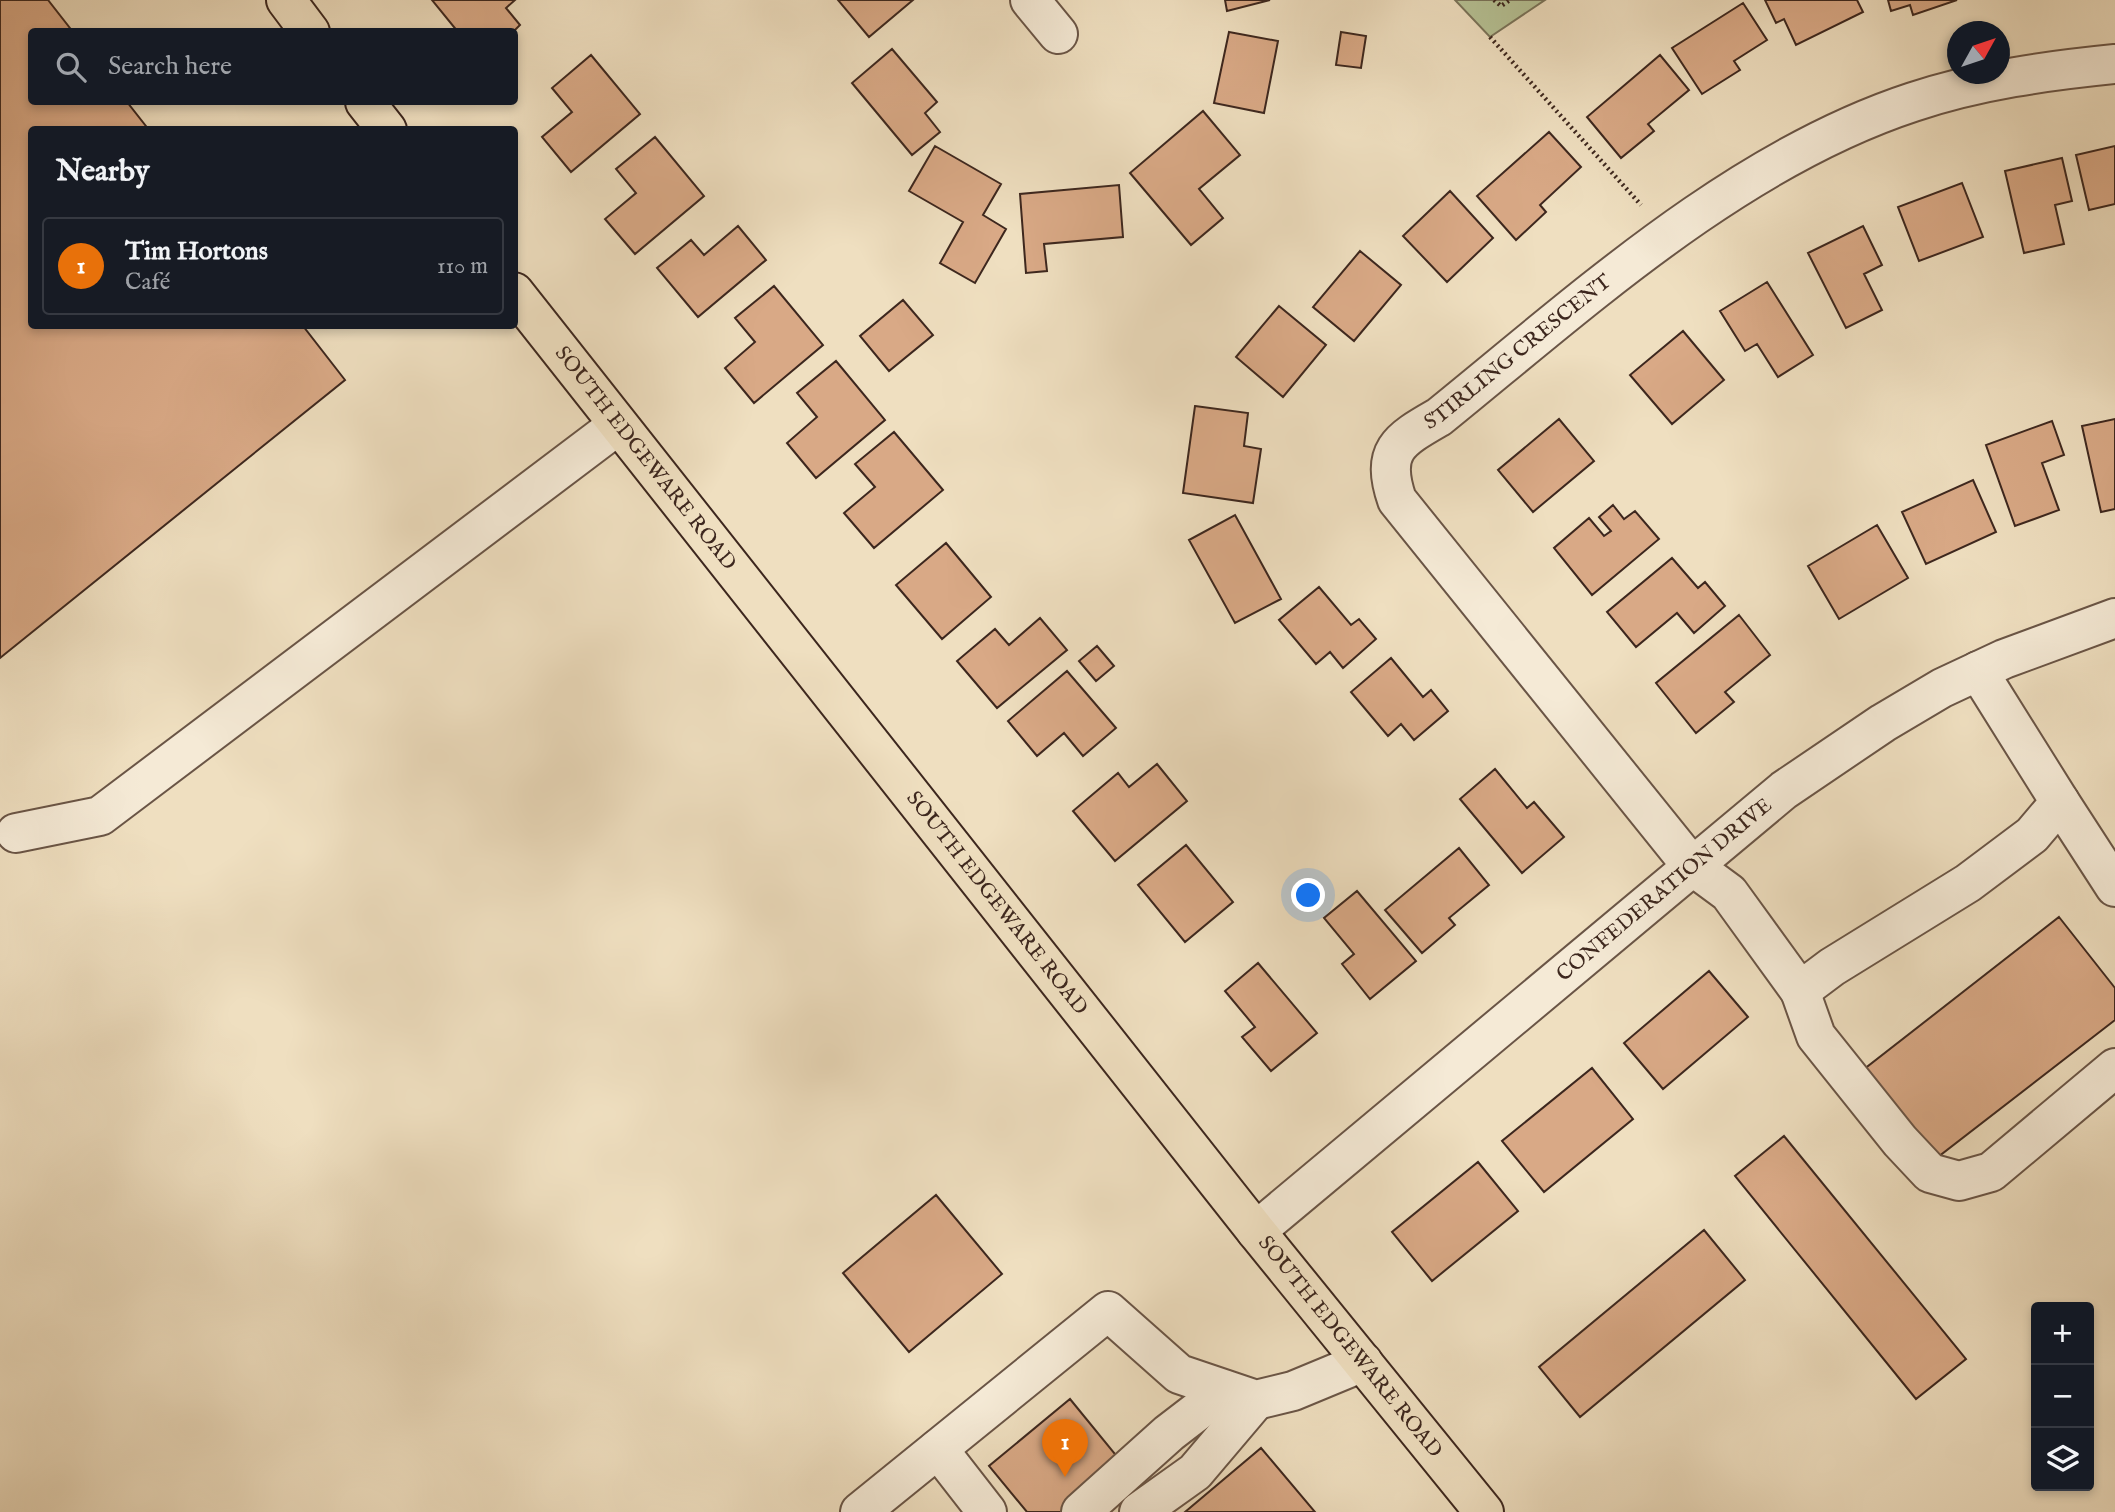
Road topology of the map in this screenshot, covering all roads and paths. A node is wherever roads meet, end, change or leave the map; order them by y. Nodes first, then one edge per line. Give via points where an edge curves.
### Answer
1 (286, 0) edge
2 (1030, 0) edge
3 (1494, 0) edge
4 (1510, 0) edge
5 (307, 28) edge
6 (1058, 34) dead end
7 (1490, 37) dead end
8 (2115, 64) edge
9 (367, 105) edge
10 (384, 126) edge
11 (1665, 236) junction
12 (518, 297) edge
13 (618, 425) junction
14 (2115, 618) edge
15 (1978, 671) junction
16 (2060, 802) junction
17 (5, 830) edge
18 (1691, 865) junction
19 (2115, 887) edge
20 (1800, 991) junction
21 (2115, 1068) edge
22 (1256, 1231) junction
23 (1363, 1362) junction
24 (1240, 1395) junction
25 (938, 1449) junction
26 (860, 1512) edge
27 (987, 1512) edge
28 (1081, 1512) edge
29 (1139, 1512) edge
30 (1484, 1512) edge

1 - 5 main road
2 - 6 street
3 - 4 path via 1501,6
7 - 11 path
8 - 11 street, STIRLING CRESCENT via 1997,79 1868,119 1756,175
9 - 10 main road
11 - 18 street, STIRLING CRESCENT via 1439,417 1407,435 1389,467 1397,499
12 - 13 main road, SOUTH EDGEWARE ROAD
13 - 17 street via 100,816
13 - 22 main road, SOUTH EDGEWARE ROAD
14 - 15 street, CONFEDERATION DRIVE
15 - 16 street
15 - 18 street, CONFEDERATION DRIVE via 1839,752
16 - 19 street
16 - 20 street via 2032,835 1968,883
18 - 20 street, STIRLING CRESCENT via 1729,893
18 - 22 street, CONFEDERATION DRIVE
20 - 21 street, STIRLING CRESCENT via 1816,1036 1900,1141 1930,1173 1959,1181 1991,1172
22 - 23 main road, SOUTH EDGEWARE ROAD
23 - 24 street via 1293,1391
23 - 30 main road, SOUTH EDGEWARE ROAD
24 - 25 street via 1179,1374 1108,1311
24 - 28 street via 1169,1433
24 - 29 street via 1195,1472
25 - 26 street
25 - 27 street

